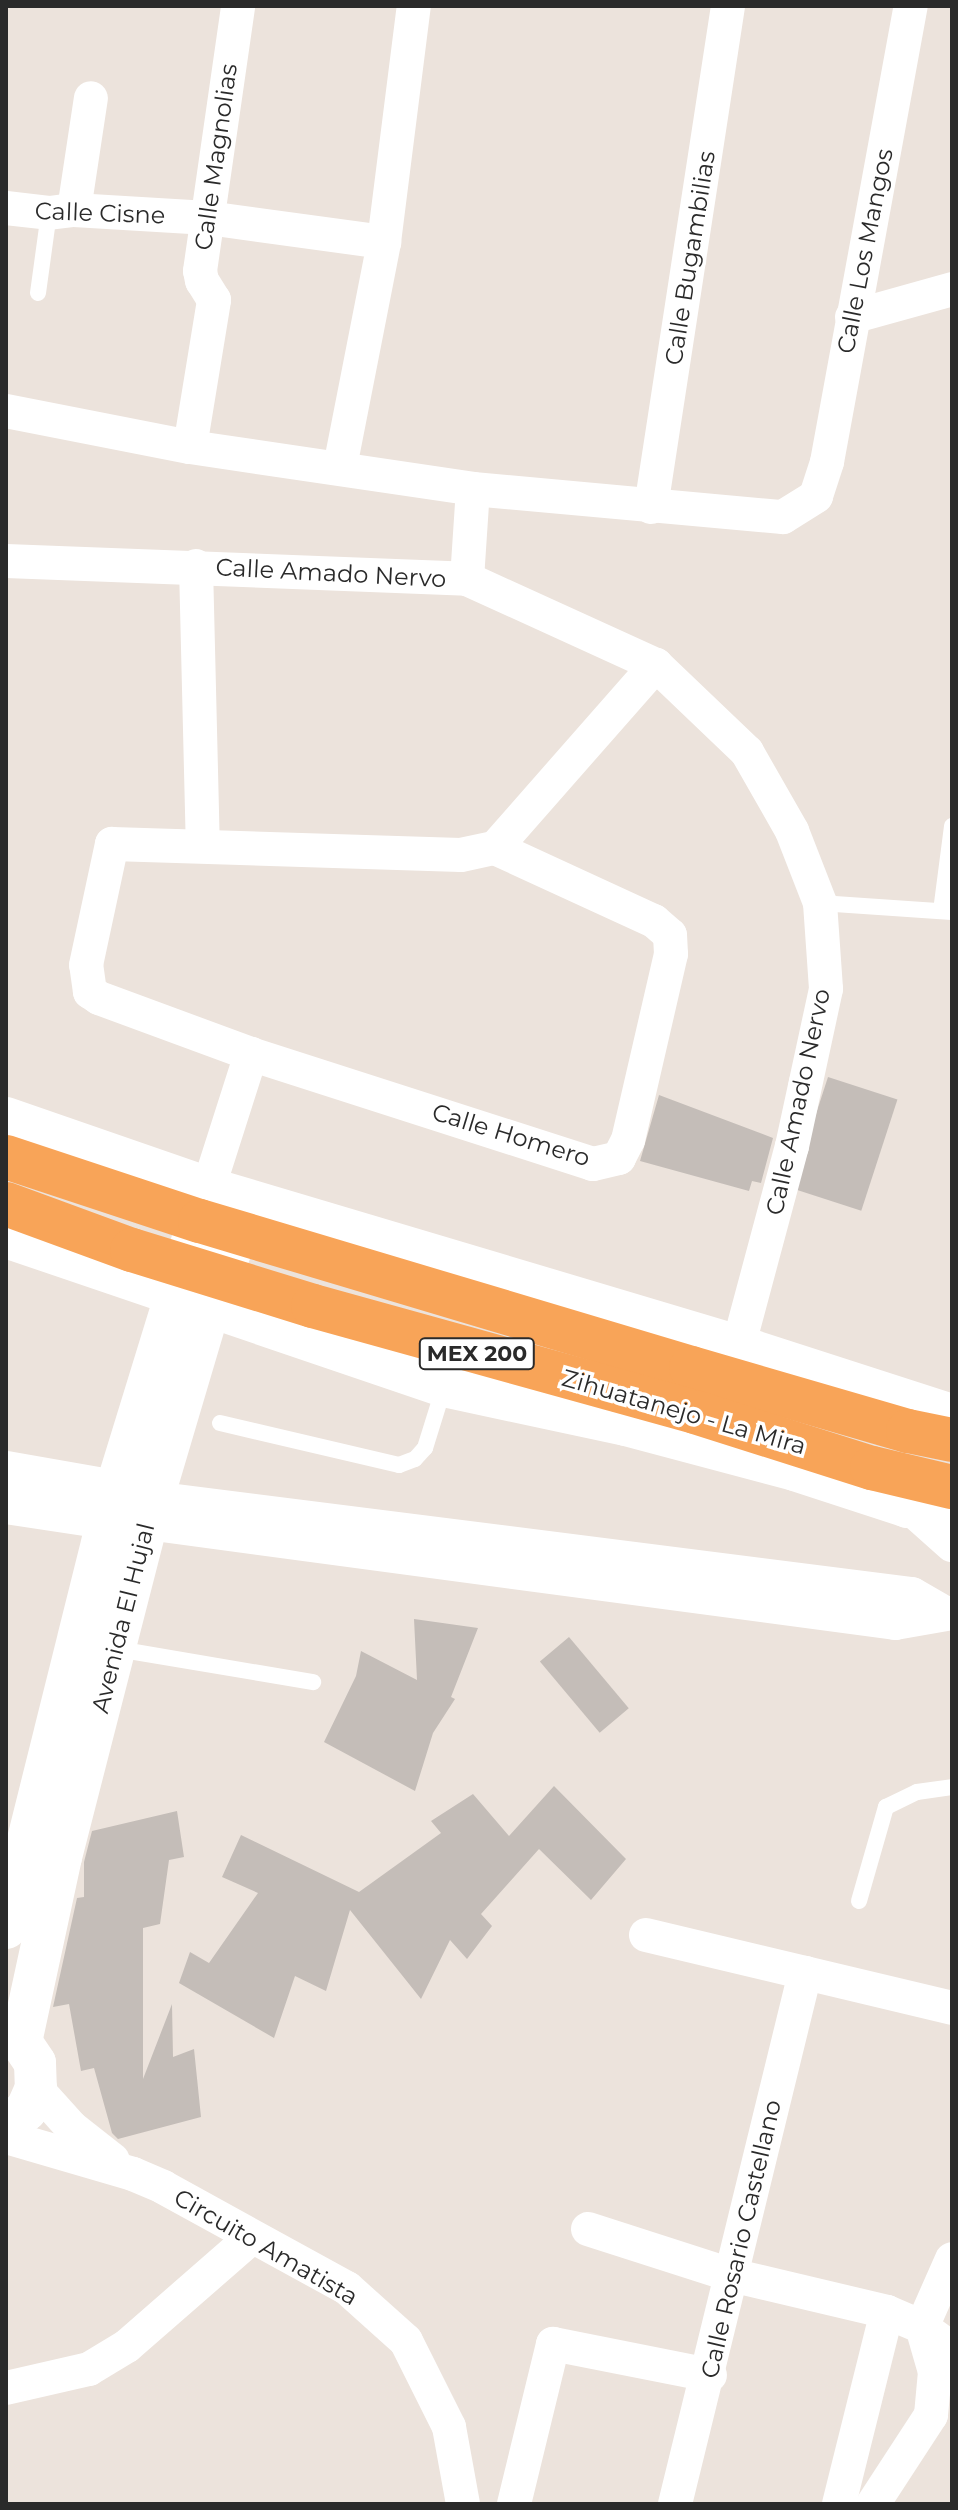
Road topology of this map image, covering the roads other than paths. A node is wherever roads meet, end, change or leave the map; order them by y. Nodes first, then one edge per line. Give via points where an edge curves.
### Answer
1 (238, 6) edge
2 (414, 6) edge
3 (911, 6) edge
4 (728, 7) edge
5 (91, 98) dead end
6 (6, 208) edge
7 (62, 212) junction
8 (208, 218) junction
9 (384, 242) junction
10 (952, 289) edge
11 (38, 293) dead end
12 (852, 317) junction
13 (6, 411) edge
14 (190, 447) junction
15 (340, 467) junction
16 (473, 489) junction
17 (651, 507) junction
18 (6, 561) edge
19 (196, 566) junction
20 (467, 579) junction
21 (656, 665) junction
22 (952, 826) edge
23 (203, 844) junction
24 (495, 848) junction
25 (820, 903) junction
26 (946, 912) edge
27 (251, 1054) junction
28 (6, 1119) edge
29 (6, 1157) edge
30 (6, 1204) edge
31 (224, 1211) junction
32 (6, 1236) edge
33 (198, 1285) junction
34 (738, 1347) junction
35 (444, 1385) junction
36 (952, 1416) edge
37 (220, 1423) dead end
38 (952, 1440) edge
39 (6, 1472) edge
40 (952, 1487) edge
41 (6, 1503) edge
42 (908, 1506) junction
43 (132, 1508) junction
44 (952, 1510) edge
45 (952, 1545) edge
46 (948, 1613) edge
47 (115, 1649) junction
48 (313, 1682) dead end
49 (952, 1787) edge
50 (31, 1850) edge
51 (859, 1901) dead end
52 (6, 1928) edge
53 (646, 1935) dead end
54 (805, 1973) junction
55 (952, 2008) edge
56 (14, 2038) edge
57 (36, 2088) junction
58 (6, 2126) edge
59 (6, 2137) edge
60 (133, 2174) junction
61 (588, 2229) dead end
62 (252, 2237) junction
63 (952, 2259) edge
64 (731, 2275) junction
65 (887, 2312) junction
66 (922, 2327) junction
67 (952, 2349) edge
68 (710, 2375) junction
69 (6, 2388) edge
70 (463, 2504) edge
71 (514, 2504) edge
72 (675, 2504) edge
73 (839, 2504) edge
74 (873, 2504) edge

1 - 8 street, Calle Magnolias
2 - 9 street
3 - 12 street, Calle Los Mangos
4 - 17 street, Calle Bugambilias
5 - 7 street
6 - 7 street, Calle Cisne
7 - 8 street, Calle Cisne
7 - 11 lane
8 - 9 street, Calle Cisne
8 - 14 street, Calle Magnolias via 200,271 214,300
9 - 15 street
10 - 12 street
12 - 17 street, Calle Los Mangos via 827,462 816,496 783,517
13 - 14 street
14 - 15 street
15 - 16 street
16 - 17 street
16 - 20 street
18 - 19 street, Calle Amado Nervo
19 - 20 street, Calle Amado Nervo
19 - 23 street
20 - 21 street, Calle Amado Nervo
21 - 24 street
21 - 25 street, Calle Amado Nervo via 747,752 792,831
22 - 26 lane
23 - 24 street, Calle Homero via 461,855
23 - 27 street, Calle Homero via 112,844 86,965 90,992
24 - 27 street, Calle Homero via 654,921 670,935 671,954 628,1140 619,1158 593,1164
25 - 26 lane
25 - 34 street, Calle Amado Nervo via 826,989 792,1146
27 - 31 street
28 - 31 main road
29 - 31 highway, Zihuatanejo - La Mira / MEX 200
30 - 33 highway, Zihuatanejo - La Mira / MEX 200
31 - 33 street, Avenida El Hujal
31 - 34 main road
31 - 38 highway, Zihuatanejo - La Mira / MEX 200 via 691,1368
32 - 33 main road via 114,1276
33 - 35 main road
33 - 40 highway, Zihuatanejo - La Mira / MEX 200 via 695,1412 872,1468
33 - 43 street, Avenida El Hujal
34 - 36 main road
35 - 37 lane via 425,1448 399,1465
35 - 42 main road via 626,1424
39 - 43 street
41 - 43 street
42 - 44 main road
42 - 45 street
43 - 46 street via 895,1623
43 - 47 street, Avenida El Hujal
43 - 50 street, Avenida El Hujal
47 - 48 lane
47 - 50 street, Avenida El Hujal
49 - 51 lane via 917,1792 886,1807
50 - 52 street, Avenida El Hujal
50 - 56 street, Avenida El Hujal
53 - 54 street
54 - 55 street
54 - 64 street, Calle Rosario Castellano
56 - 57 street via 35,2063
57 - 58 street via 26,2110
57 - 60 street, Circuito Amatista via 71,2127
59 - 60 street, Circuito Amatista
60 - 62 street, Circuito Amatista
61 - 64 street
62 - 69 street via 127,2346 89,2369
62 - 70 street, Circuito Amatista via 347,2288 406,2341 449,2427
63 - 66 street
64 - 65 street
64 - 68 street, Calle Rosario Castellano
65 - 66 street
65 - 73 street
66 - 67 street
66 - 74 street via 935,2372 931,2415
68 - 71 street via 553,2344
68 - 72 street, Calle Rosario Castellano

